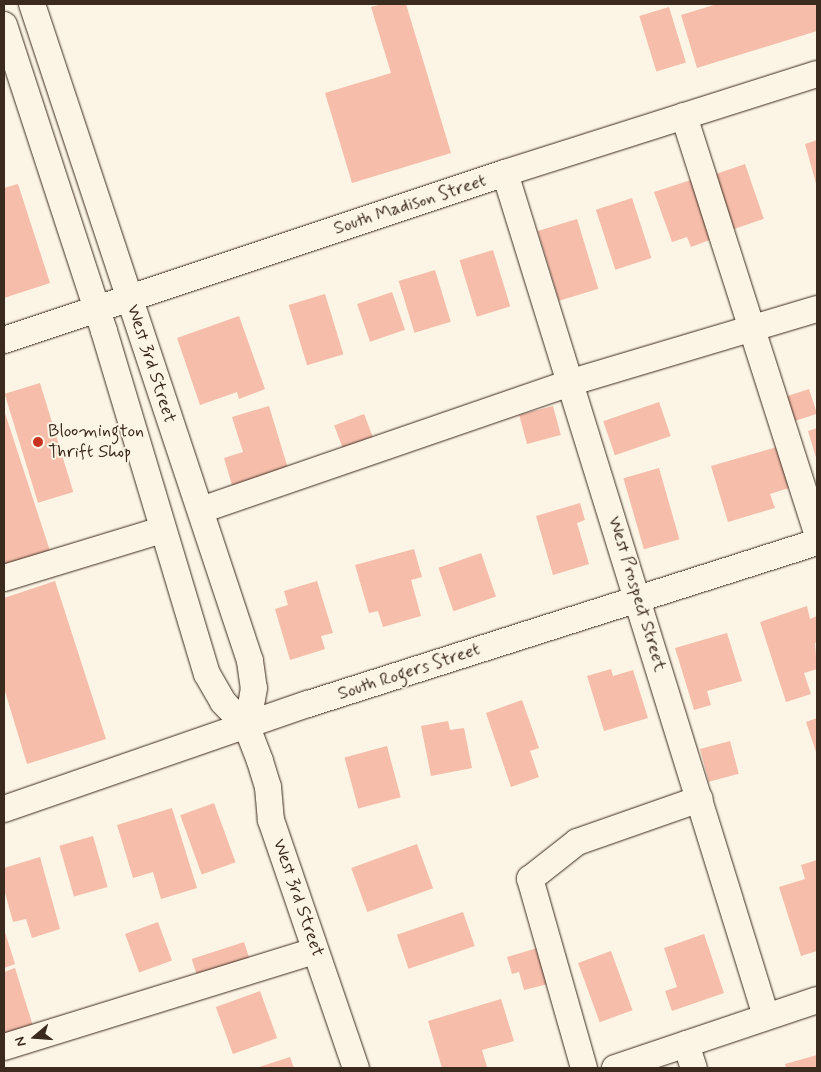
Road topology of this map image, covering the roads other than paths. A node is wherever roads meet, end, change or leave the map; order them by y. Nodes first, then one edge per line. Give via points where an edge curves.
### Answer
1 (32, 4) edge
2 (4, 25) edge
3 (817, 74) edge
4 (684, 116) junction
5 (505, 173) junction
6 (129, 298) junction
7 (97, 309) junction
8 (817, 310) edge
9 (751, 329) junction
10 (4, 340) edge
11 (572, 382) junction
12 (201, 510) junction
13 (162, 530) junction
14 (817, 533) edge
15 (817, 542) edge
16 (4, 578) edge
17 (639, 598) junction
18 (247, 727) junction
19 (700, 798) junction
20 (4, 809) edge
21 (315, 951) junction
22 (817, 1000) edge
23 (766, 1016) junction
24 (686, 1044) junction
25 (4, 1047) edge
26 (356, 1068) edge
27 (584, 1068) edge
28 (615, 1068) edge
29 (694, 1068) edge

1 - 6 street, West 3rd Street
2 - 7 street, West 3rd Street
3 - 4 street, South Madison Street
4 - 5 street, South Madison Street
4 - 9 street
5 - 6 street, South Madison Street
5 - 11 street, West Prospect Street
6 - 7 street, South Madison Street
6 - 12 street, West 3rd Street
7 - 10 street, South Madison Street
7 - 13 street, West 3rd Street
8 - 9 street
9 - 11 street
9 - 14 street
11 - 12 street
11 - 17 street, West Prospect Street
12 - 18 street, West 3rd Street via 252,668 254,694
13 - 16 street
13 - 18 street, West 3rd Street via 210,681 223,702
15 - 17 street, South Rogers Street
17 - 18 street, South Rogers Street via 308,704
17 - 19 street, West Prospect Street
18 - 20 street, South Rogers Street
18 - 21 street, West 3rd Street via 267,783 271,820
19 - 23 street, West Prospect Street
19 - 27 street via 577,842 530,879
21 - 25 street
21 - 26 street, West 3rd Street
22 - 23 street
23 - 24 street
24 - 28 street
24 - 29 street

